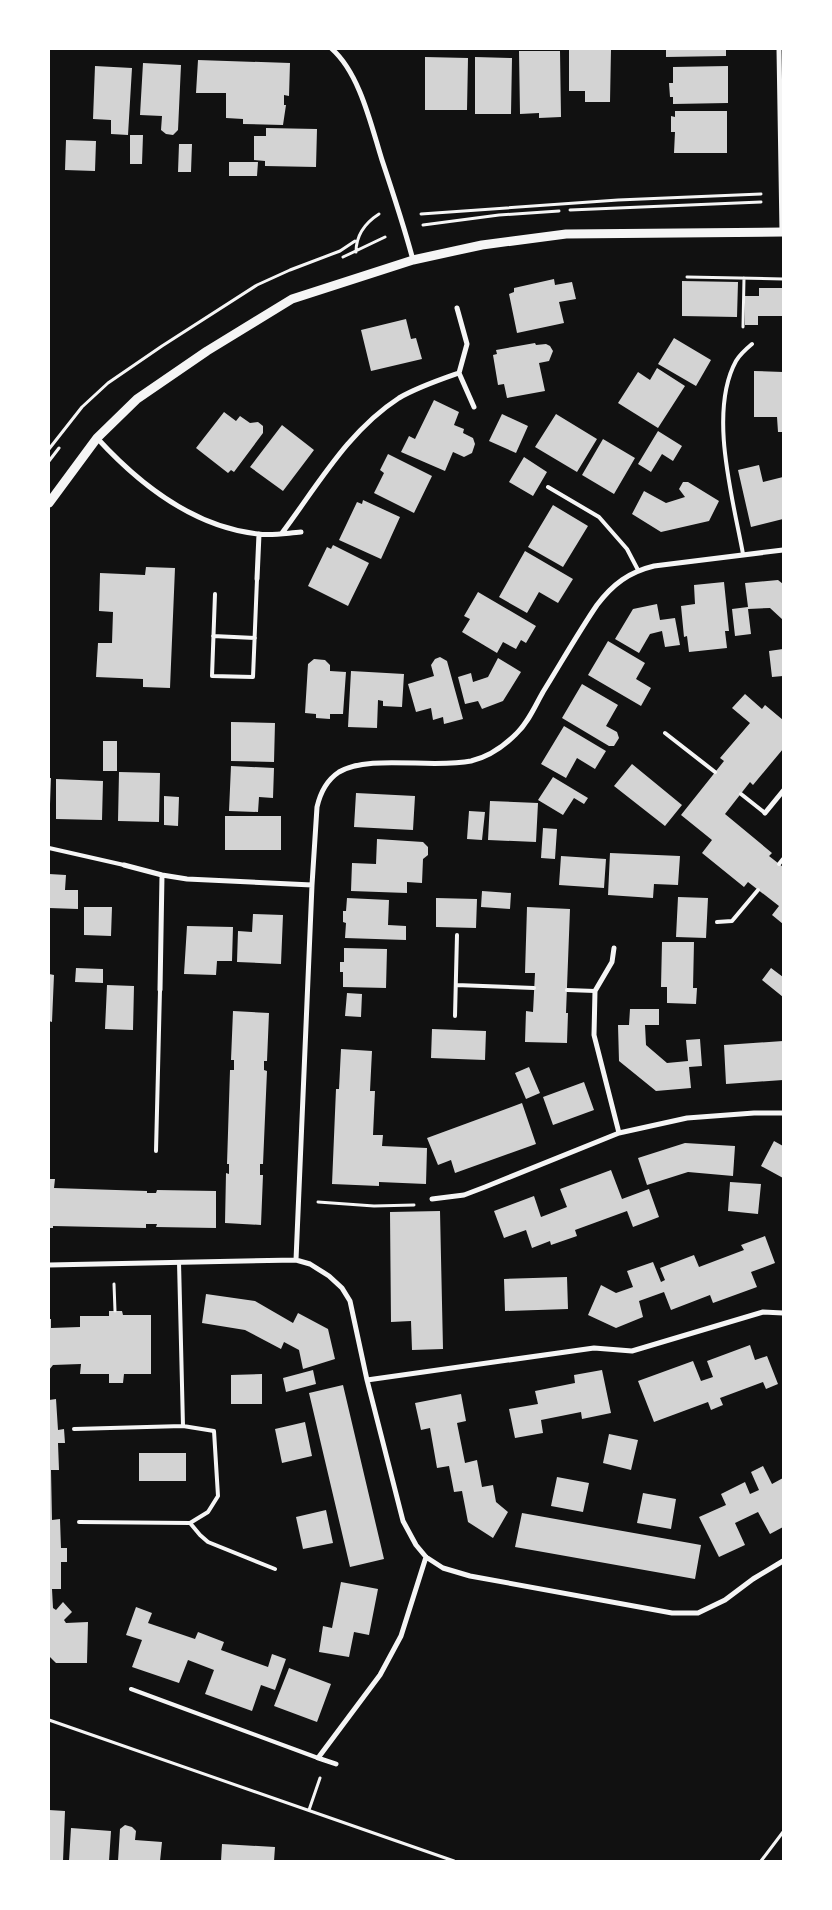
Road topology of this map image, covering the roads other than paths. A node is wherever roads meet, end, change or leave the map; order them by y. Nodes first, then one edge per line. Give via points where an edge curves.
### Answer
1 (332, 49) edge
2 (779, 49) edge
3 (782, 194) edge
4 (783, 232) edge
5 (412, 260) junction
6 (457, 308) dead end
7 (752, 344) dead end
8 (459, 373) junction
9 (474, 407) dead end
10 (96, 438) junction
11 (548, 487) dead end
12 (49, 503) edge
13 (301, 532) dead end
14 (282, 533) junction
15 (259, 534) junction
16 (783, 550) edge
17 (743, 554) junction
18 (638, 570) junction
19 (257, 579) joint
20 (215, 594) dead end
21 (213, 636) junction
22 (255, 638) junction
23 (665, 733) dead end
24 (715, 772) dead end
25 (783, 793) edge
26 (741, 794) dead end
27 (765, 813) joint
28 (49, 848) edge
29 (783, 859) edge
30 (780, 864) dead end
31 (124, 865) joint
32 (162, 876) junction
33 (312, 885) junction
34 (758, 890) dead end
35 (716, 922) dead end
36 (457, 935) dead end
37 (614, 948) dead end
38 (456, 985) junction
39 (534, 988) dead end
40 (160, 990) joint
41 (567, 990) dead end
42 (595, 991) junction
43 (455, 1016) dead end
44 (783, 1113) edge
45 (619, 1133) junction
46 (156, 1151) dead end
47 (432, 1199) road end
48 (296, 1260) junction
49 (179, 1262) junction
50 (49, 1265) edge
51 (783, 1313) edge
52 (367, 1380) junction
53 (183, 1426) junction
54 (74, 1429) dead end
55 (79, 1522) dead end
56 (190, 1523) junction
57 (426, 1557) junction
58 (783, 1561) edge
59 (275, 1569) dead end
60 (132, 1689) dead end
61 (318, 1758) junction
62 (336, 1764) dead end

1 - 5 street via 354,78
2 - 3 street
3 - 4 street
4 - 5 street via 566,234 482,245
5 - 10 street via 292,299 137,399
6 - 8 street via 466,344
7 - 17 lane via 737,360 724,401 724,446
8 - 9 street
8 - 14 street via 400,398 368,421 333,462
10 - 12 street
10 - 15 street via 131,472 176,505 231,528
11 - 18 lane via 599,517 627,549
13 - 14 street
14 - 15 street
15 - 19 street
16 - 17 street
17 - 18 street
18 - 33 street via 606,592 517,733 490,754 471,761 440,765 375,763 338,772 320,795 317,807
19 - 22 lane
20 - 21 lane
21 - 22 lane
21 - 22 lane via 212,676 253,677
23 - 24 lane
25 - 27 street
26 - 27 lane
28 - 31 lane
29 - 30 lane
31 - 32 street
32 - 33 street
32 - 40 street
33 - 48 street
34 - 35 lane via 732,921
36 - 38 lane
37 - 42 street via 612,962
38 - 39 lane
38 - 43 lane
40 - 46 lane
41 - 42 lane
42 - 45 street via 594,1035
44 - 45 street via 687,1118
45 - 47 street via 485,1188 464,1195
48 - 49 street
48 - 52 street via 310,1264 329,1276 350,1301
49 - 50 street
49 - 53 lane
51 - 52 street via 763,1312 632,1351 594,1348
52 - 57 street via 403,1522
53 - 54 lane
53 - 56 lane via 214,1431 218,1496 208,1512
55 - 56 lane
56 - 59 lane via 208,1542
57 - 58 street via 443,1568 470,1576 672,1613 698,1613 725,1600
57 - 61 street via 401,1636 380,1675
60 - 61 lane
61 - 62 street

